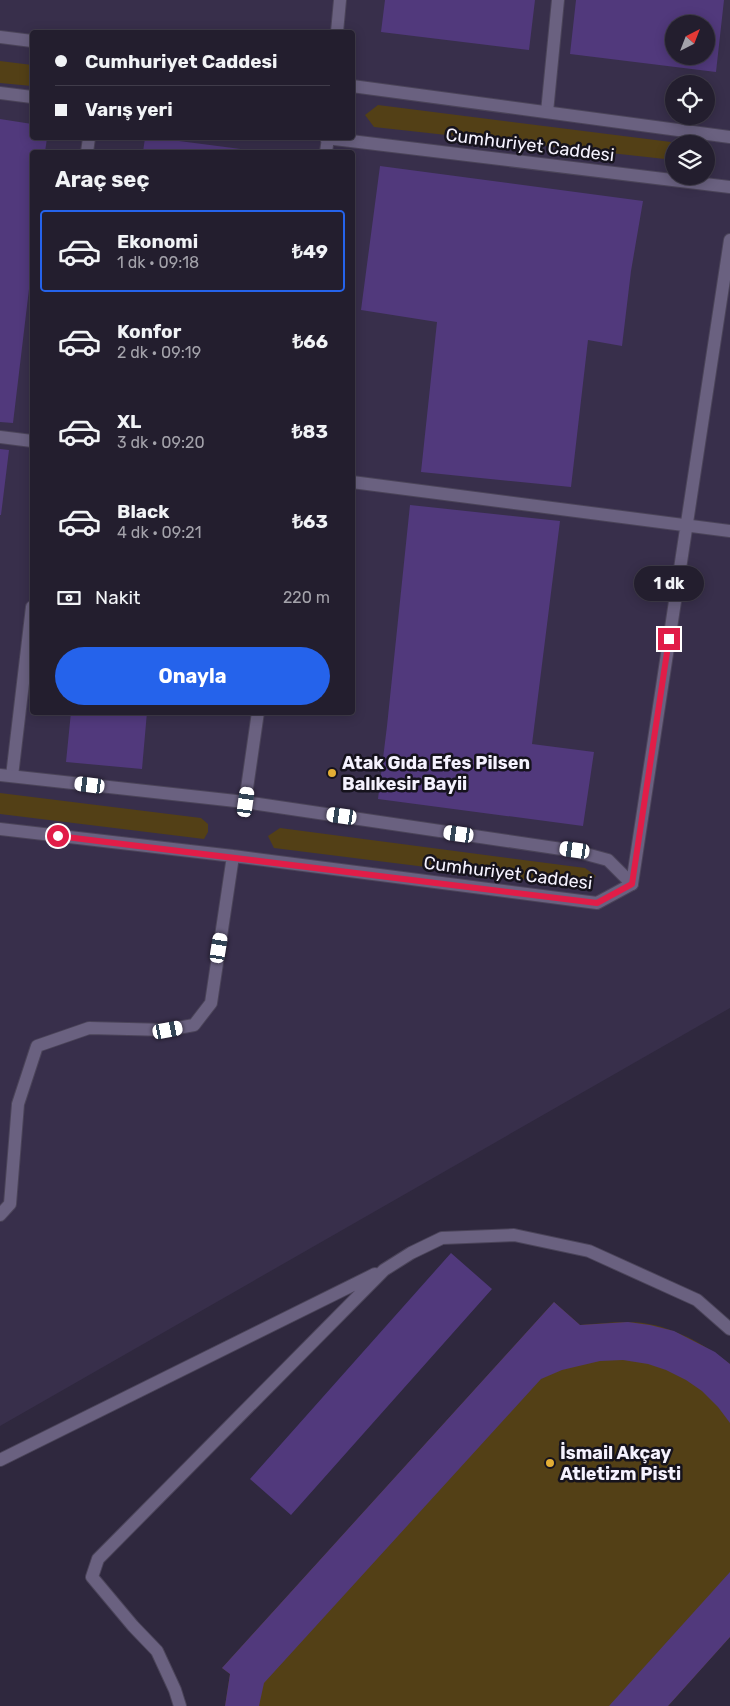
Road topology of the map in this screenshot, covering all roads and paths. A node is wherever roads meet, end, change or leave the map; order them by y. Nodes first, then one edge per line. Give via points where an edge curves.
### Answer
1 (340, 0) edge
2 (558, 0) edge
3 (338, 30) edge
4 (0, 37) edge
5 (30, 41) edge
6 (355, 86) edge
7 (0, 93) edge
8 (30, 97) edge
9 (547, 112) junction
10 (730, 137) edge
11 (343, 140) edge
12 (730, 187) edge
13 (730, 240) edge
14 (0, 437) edge
15 (30, 441) edge
16 (355, 482) edge
17 (686, 525) junction
18 (730, 531) edge
19 (30, 620) edge
20 (258, 715) edge
21 (6, 775) edge
22 (246, 802) junction
23 (0, 829) edge
24 (232, 856) junction
25 (632, 884) junction
26 (0, 1215) edge
27 (384, 1270) junction
28 (730, 1329) edge
29 (0, 1460) edge
30 (180, 1706) edge

1 - 3 street
2 - 9 street
4 - 5 street
6 - 9 street, Cumhuriyet Caddesi
7 - 8 street
9 - 10 street, Cumhuriyet Caddesi
11 - 12 street, Cumhuriyet Caddesi
13 - 17 street
14 - 15 street
16 - 17 street
17 - 18 street
17 - 25 street
19 - 21 street
20 - 22 street
21 - 22 street, Cumhuriyet Caddesi
22 - 25 street, Cumhuriyet Caddesi via 575,850 608,860
23 - 24 street, Cumhuriyet Caddesi
24 - 25 street, Cumhuriyet Caddesi via 597,903
24 - 26 street via 211,1003 194,1025 168,1030 89,1028 38,1046 18,1104 10,1204
27 - 28 street via 442,1238 514,1235 589,1251 697,1300
27 - 29 street
27 - 30 street via 98,1559 92,1577 157,1651

